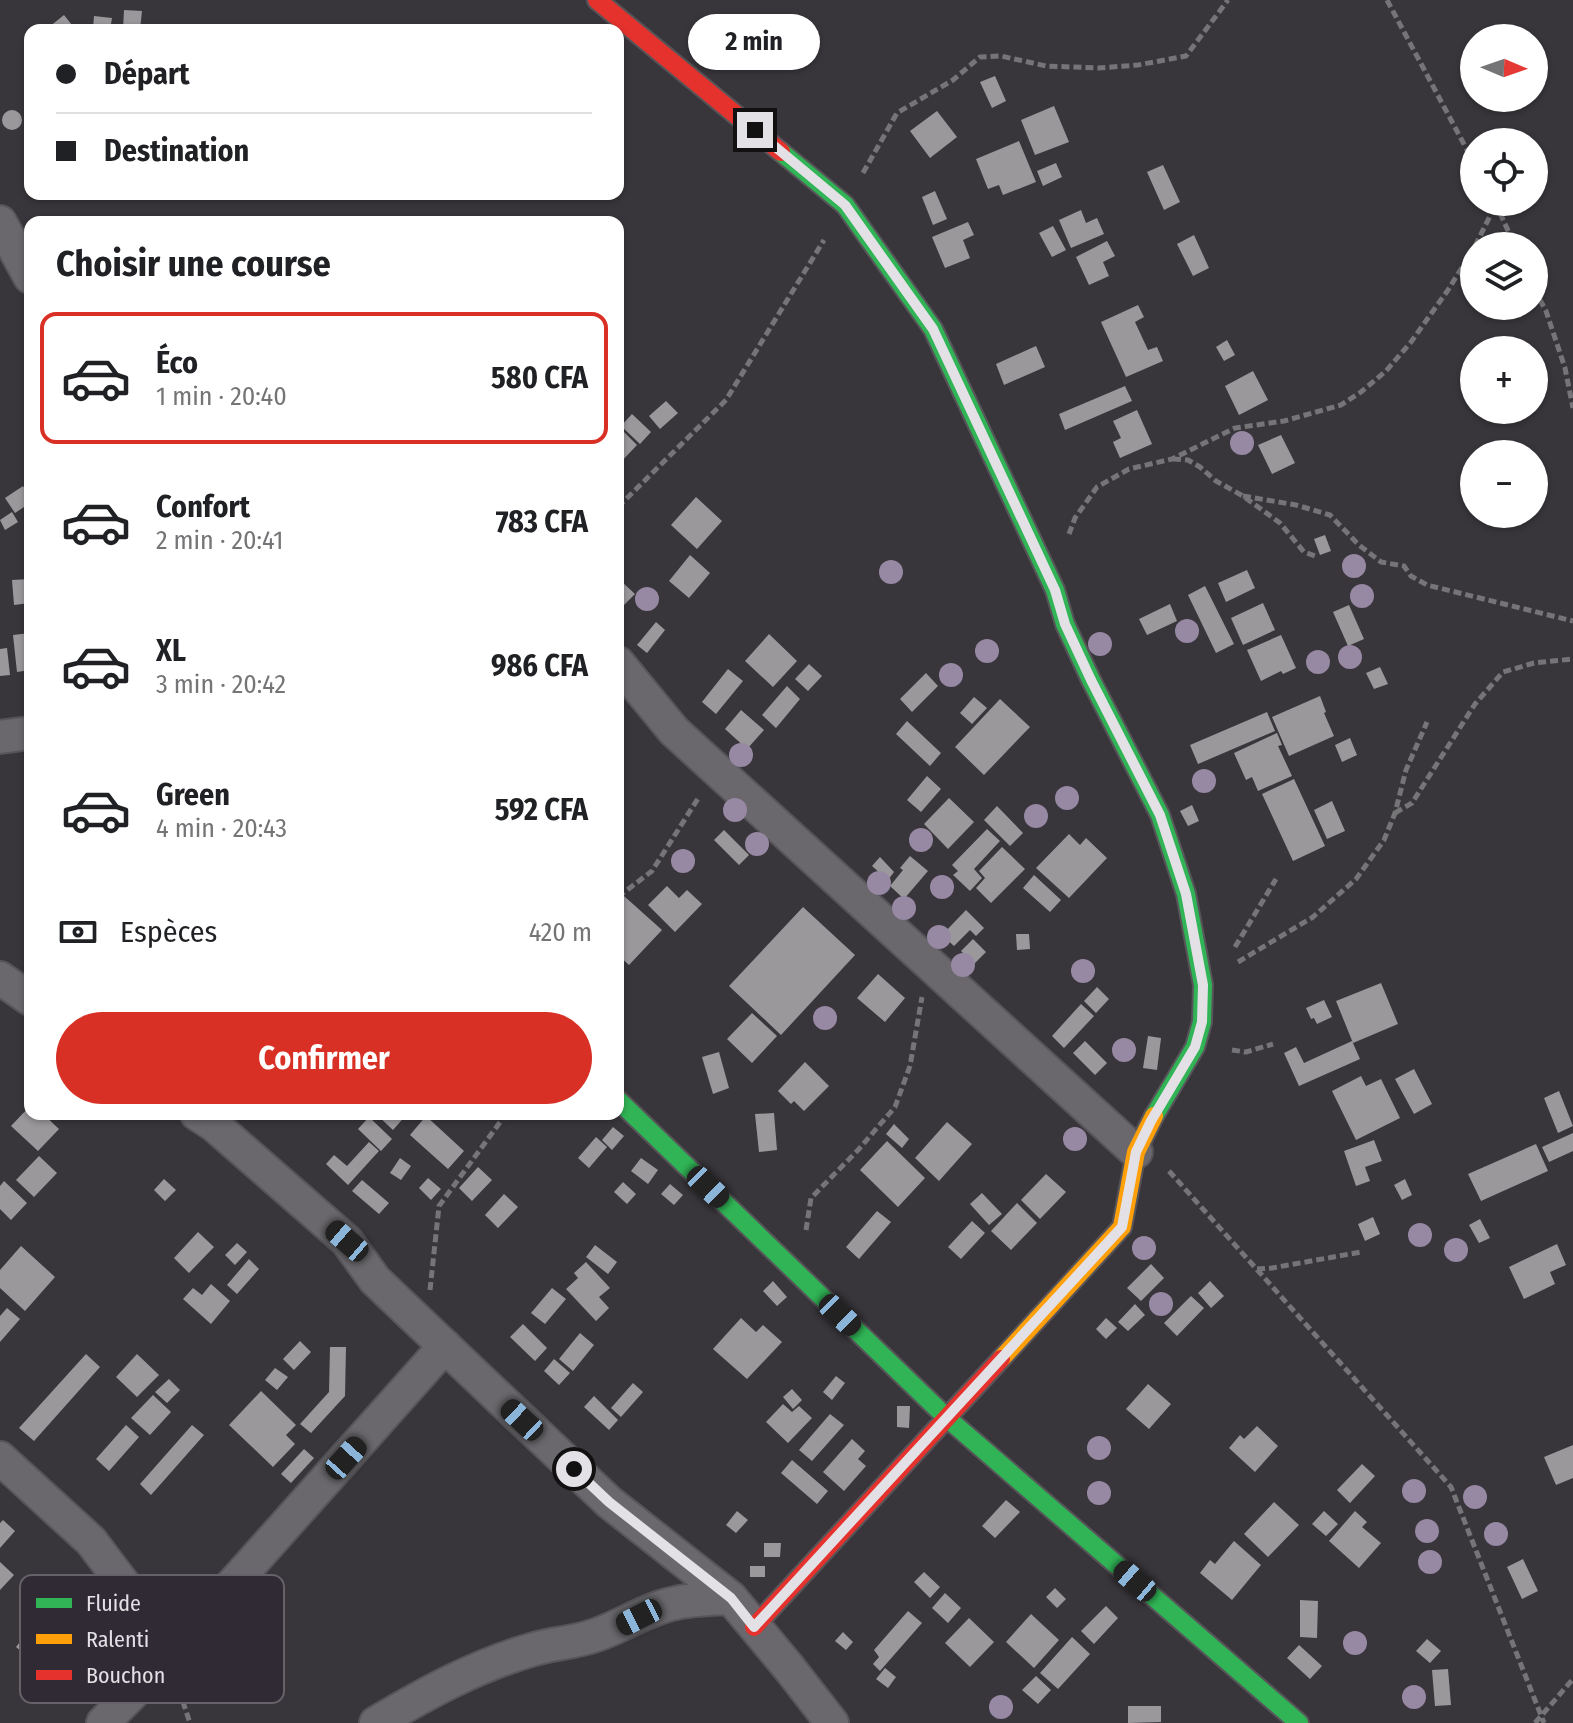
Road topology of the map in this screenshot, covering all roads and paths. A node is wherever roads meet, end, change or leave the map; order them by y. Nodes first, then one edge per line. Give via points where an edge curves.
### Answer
1 (597, 0) edge
2 (1228, 0) edge
3 (1387, 0) edge
4 (1460, 137) edge
5 (845, 205) junction
6 (0, 222) edge
7 (24, 266) edge
8 (1460, 271) edge
9 (1548, 317) edge
10 (1573, 408) edge
11 (1172, 459) junction
12 (1243, 496) junction
13 (624, 501) edge
14 (1315, 556) dead end
15 (1055, 590) junction
16 (1573, 621) edge
17 (1573, 659) edge
18 (624, 670) edge
19 (1427, 722) dead end
20 (24, 734) edge
21 (0, 737) edge
22 (717, 770) junction
23 (1395, 813) junction
24 (1276, 879) dead end
25 (624, 892) edge
26 (1231, 954) dead end
27 (922, 956) junction
28 (1232, 966) dead end
29 (0, 978) edge
30 (24, 995) edge
31 (624, 1106) edge
32 (206, 1120) edge
33 (502, 1120) edge
34 (1136, 1152) junction
35 (1361, 1252) dead end
36 (1256, 1269) junction
37 (798, 1273) junction
38 (435, 1338) junction
39 (947, 1418) junction
40 (0, 1458) edge
41 (117, 1575) edge
42 (237, 1575) edge
43 (731, 1598) junction
44 (754, 1627) junction
45 (1573, 1679) edge
46 (123, 1703) edge
47 (1541, 1715) junction
48 (103, 1723) edge
49 (376, 1723) edge
50 (832, 1723) edge
51 (1299, 1723) edge
52 (1535, 1723) edge
53 (1544, 1723) edge

1 - 5 street
2 - 5 path via 1186,56 1098,68 980,57 897,113
3 - 4 path
5 - 13 path via 726,400
5 - 15 street via 933,329
6 - 7 street
8 - 11 path via 1411,342 1361,392 1308,415 1235,428
9 - 10 path
11 - 12 path via 1188,460
11 - 15 path via 1129,469 1097,487 1075,518
12 - 14 path
12 - 16 path via 1330,515 1381,562 1404,566 1427,585
15 - 34 street via 1084,666 1160,815 1186,894 1201,971 1202,1022 1195,1047
17 - 23 path via 1503,672 1475,704 1412,803
18 - 22 street via 674,731
19 - 23 path
20 - 21 street
22 - 25 path via 652,871
22 - 27 street
23 - 28 path via 1384,840 1356,879 1313,917
24 - 26 path
27 - 34 street
27 - 37 path via 922,999 910,1066 895,1107 811,1198
29 - 30 street
31 - 37 street
32 - 38 street via 347,1241 375,1280
33 - 38 path via 439,1206
34 - 36 path via 1154,1154
34 - 39 street via 1122,1227
35 - 36 path
36 - 47 path via 1451,1487
37 - 39 street
38 - 42 street
38 - 43 street via 609,1502
39 - 44 street
39 - 51 street
40 - 41 street via 91,1541
43 - 44 street
43 - 49 street via 676,1603 593,1637 492,1663
44 - 50 street
45 - 47 path
46 - 48 street
47 - 52 path
47 - 53 path

